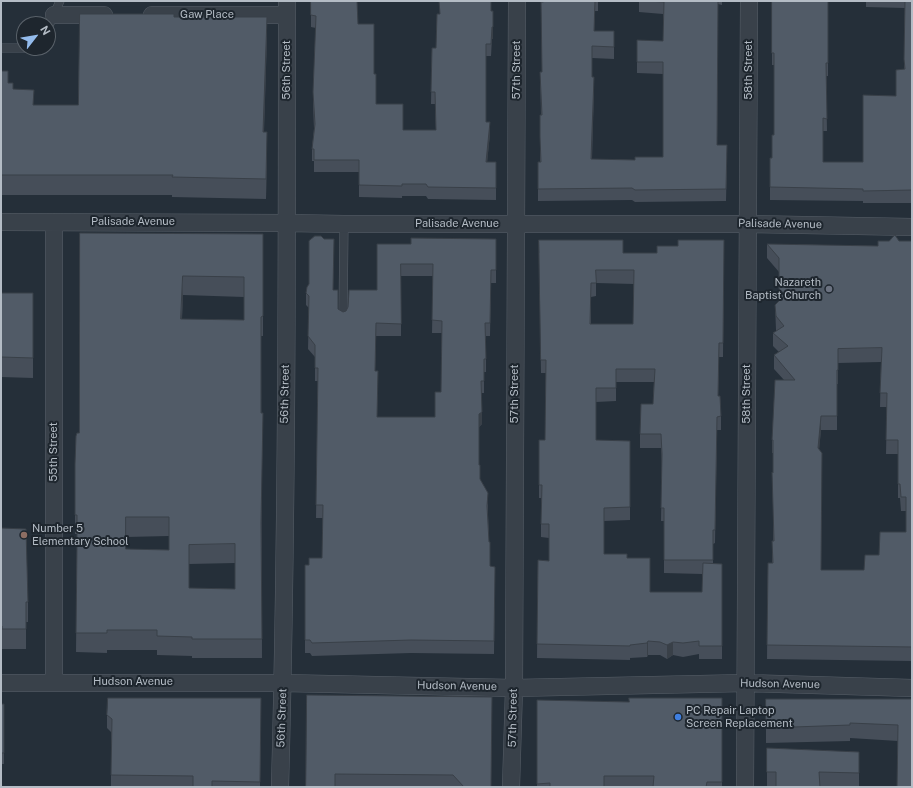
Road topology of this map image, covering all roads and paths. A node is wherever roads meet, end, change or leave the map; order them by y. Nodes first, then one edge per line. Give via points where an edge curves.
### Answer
1 (517, 1) edge
2 (749, 1) edge
3 (287, 8) edge
4 (54, 15) edge
5 (116, 15) edge
6 (140, 15) edge
7 (1, 48) edge
8 (16, 48) edge
9 (1, 222) edge
10 (54, 222) junction
11 (287, 223) junction
12 (344, 224) junction
13 (516, 224) junction
14 (748, 224) junction
15 (912, 226) edge
16 (343, 319) edge
17 (54, 682) junction
18 (1, 683) edge
19 (282, 683) junction
20 (746, 683) junction
21 (514, 688) junction
22 (912, 688) edge
23 (280, 787) edge
24 (511, 787) edge
25 (745, 787) edge

1 - 13 street, 57th Street
2 - 14 street, 58th Street
3 - 6 street, Gaw Place
3 - 11 street, 56th Street
4 - 5 street
7 - 8 lane
9 - 10 street, Palisade Avenue
10 - 11 street, Palisade Avenue
10 - 17 street, 55th Street
11 - 12 street, Palisade Avenue
11 - 19 street, 56th Street
12 - 13 street, Palisade Avenue
12 - 16 lane
13 - 14 street, Palisade Avenue
13 - 21 street, 57th Street
14 - 15 street, Palisade Avenue
14 - 20 street, 58th Street
17 - 18 street, Hudson Avenue
17 - 19 street, Hudson Avenue
19 - 21 street, Hudson Avenue
19 - 23 street, 56th Street
20 - 21 street, Hudson Avenue
20 - 22 street, Hudson Avenue
20 - 25 street, 58th Street
21 - 24 street, 57th Street

